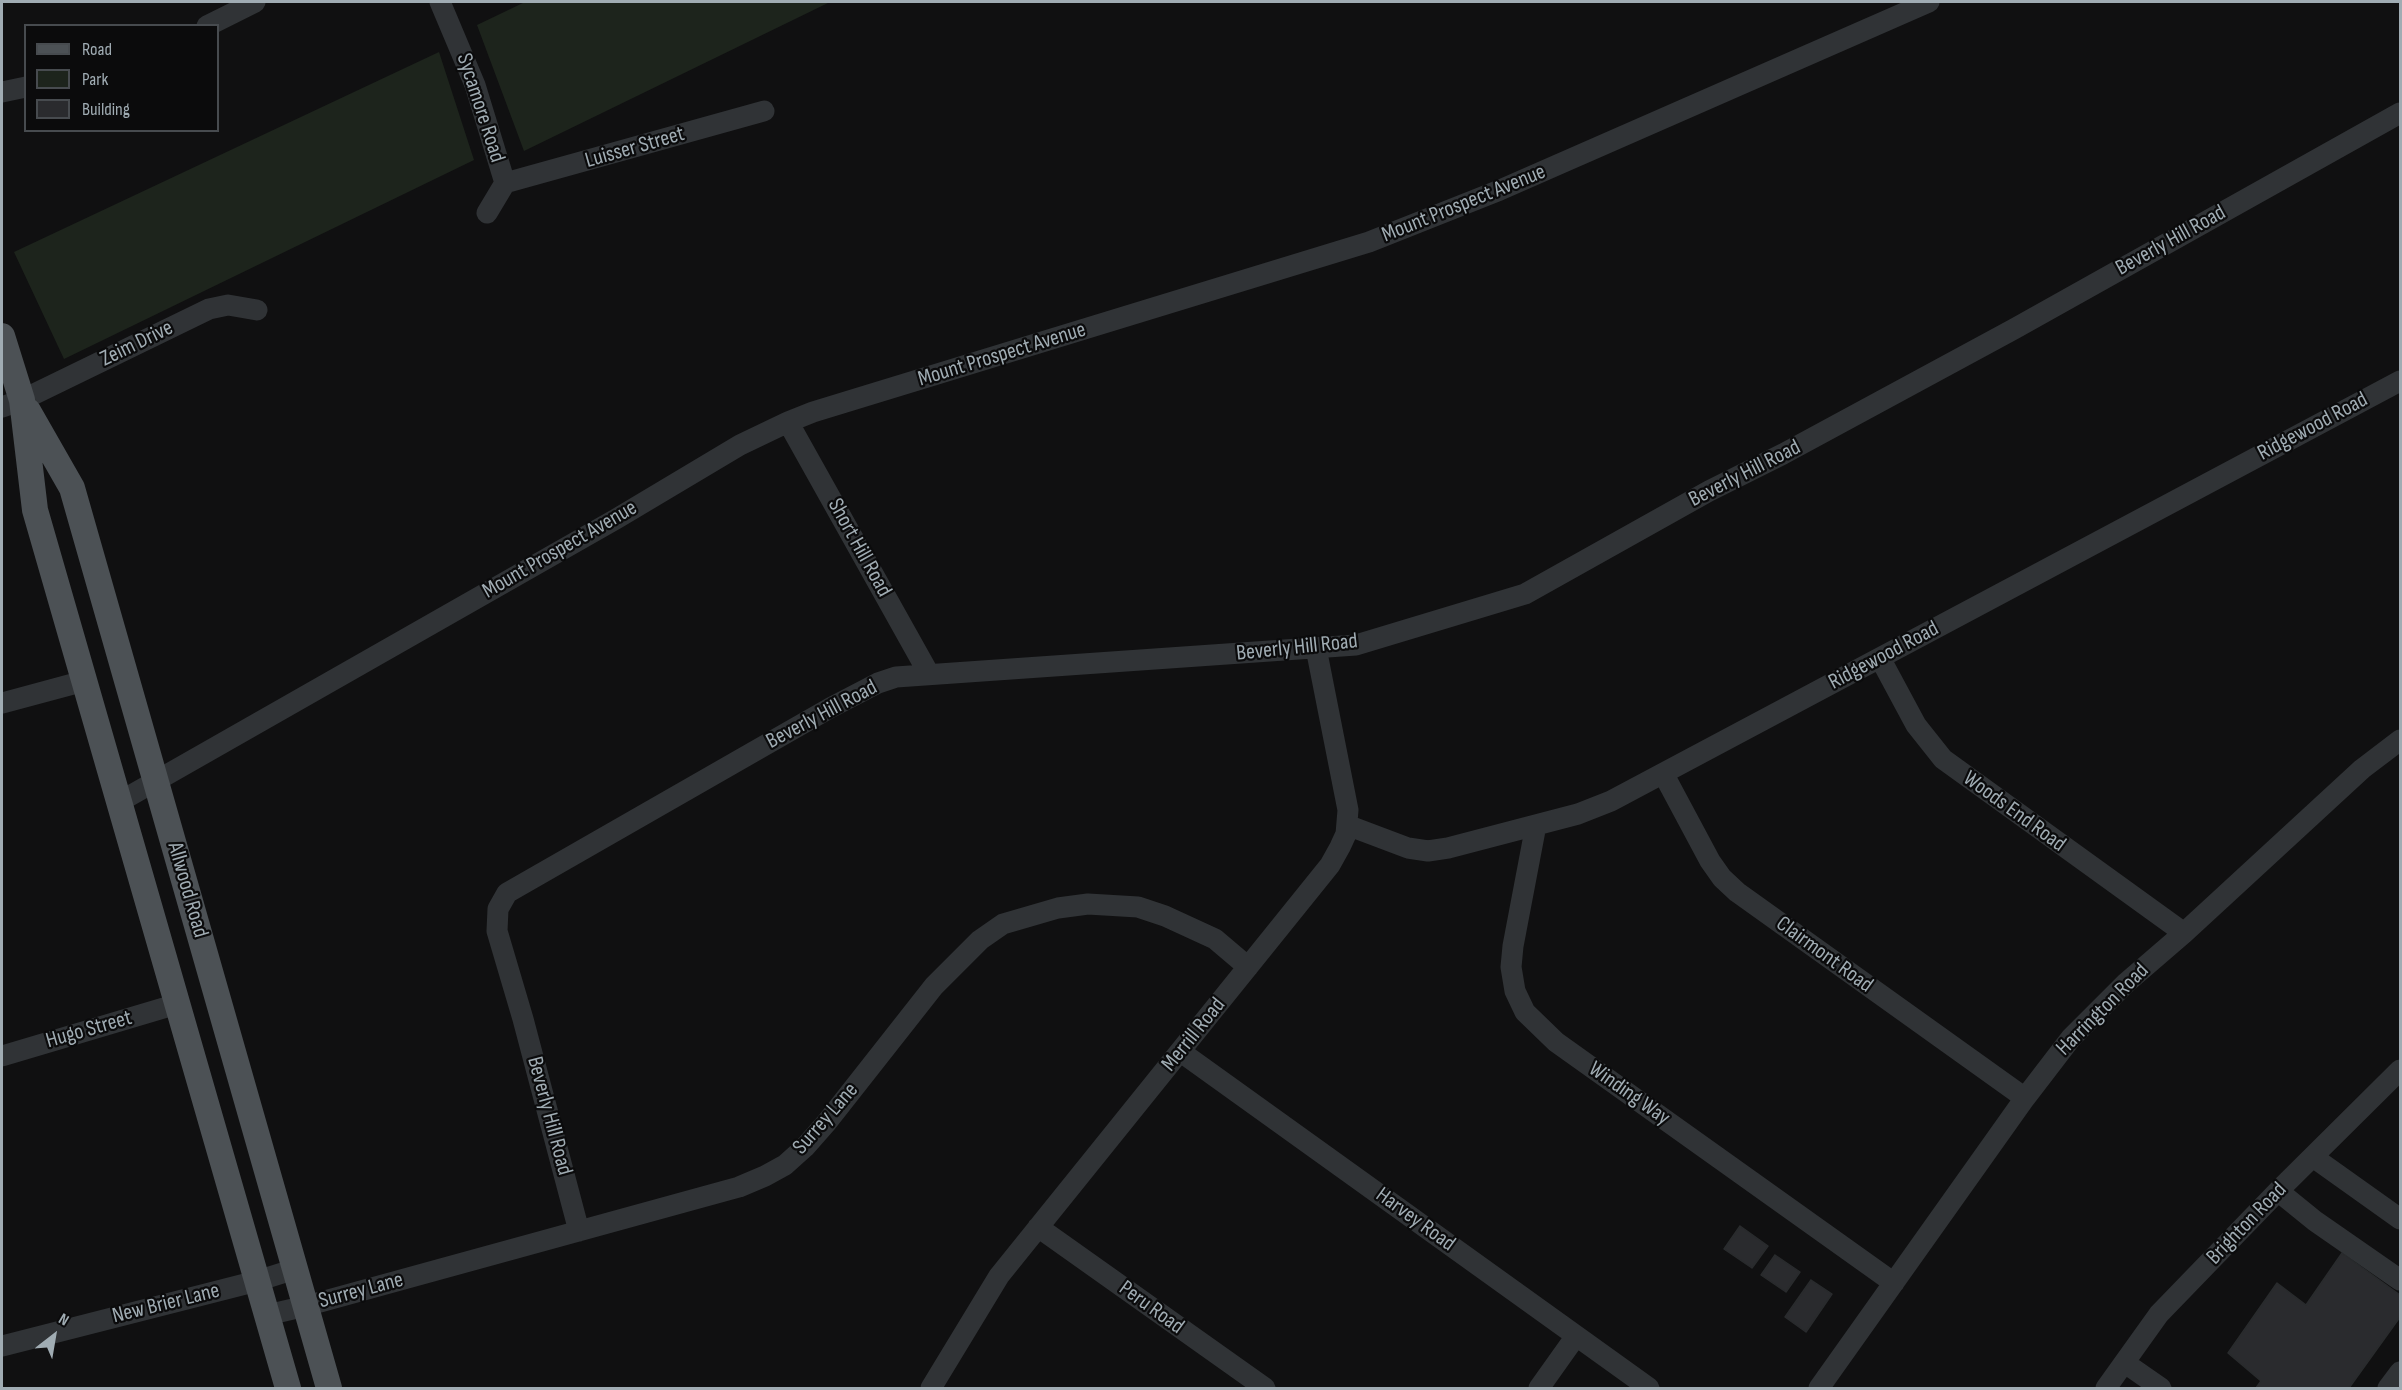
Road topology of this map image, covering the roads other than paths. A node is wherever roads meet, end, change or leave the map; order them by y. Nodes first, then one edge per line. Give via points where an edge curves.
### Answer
1 (255, 2) edge
2 (440, 2) edge
3 (1929, 2) edge
4 (211, 24) edge
5 (24, 87) edge
6 (2, 92) edge
7 (764, 111) dead end
8 (2400, 113) edge
9 (505, 183) junction
10 (487, 213) dead end
11 (257, 310) dead end
12 (2, 336) edge
13 (2400, 381) edge
14 (12, 404) edge
15 (788, 422) junction
16 (1316, 648) junction
17 (1880, 658) junction
18 (929, 675) junction
19 (84, 681) junction
20 (2, 703) edge
21 (2400, 740) edge
22 (1664, 775) junction
23 (156, 781) junction
24 (119, 802) junction
25 (1347, 825) junction
26 (1536, 825) junction
27 (2184, 933) junction
28 (1248, 967) junction
29 (177, 1004) junction
30 (1181, 1052) junction
31 (2, 1056) edge
32 (2400, 1070) edge
33 (2025, 1098) junction
34 (2313, 1157) junction
35 (2278, 1191) junction
36 (2400, 1219) edge
37 (1038, 1227) junction
38 (579, 1231) junction
39 (295, 1269) junction
40 (2400, 1280) edge
41 (257, 1281) junction
42 (1894, 1283) junction
43 (306, 1306) junction
44 (267, 1315) junction
45 (1576, 1336) junction
46 (2, 1346) edge
47 (2125, 1363) junction
48 (2400, 1372) edge
49 (1252, 1385) edge
50 (288, 1389) edge
51 (329, 1389) edge
52 (931, 1389) edge
53 (1539, 1389) edge
54 (1649, 1389) edge
55 (1819, 1389) edge
56 (2106, 1389) edge
57 (2161, 1389) edge
58 (2388, 1389) edge

1 - 4 street
2 - 9 street, Sycamore Road via 476,85
3 - 15 street, Mount Prospect Avenue via 1500,190 1369,242
5 - 6 street
7 - 9 street, Luisser Street
8 - 16 street, Beverly Hill Road via 2014,329 1525,594 1356,645
9 - 10 street, Sycamore Road
11 - 14 street, Zeim Drive via 228,305 209,309
12 - 14 main road, Allwood Road
13 - 17 street, Ridgewood Road
14 - 19 main road, Allwood Road via 35,510
14 - 23 main road, Allwood Road via 72,488
15 - 18 street, Short Hill Road
15 - 23 street, Mount Prospect Avenue via 740,445
16 - 18 street, Beverly Hill Road
16 - 25 street, Merrill Road via 1343,773
17 - 22 street, Ridgewood Road
17 - 27 street, Woods End Road via 1916,724 1943,759
18 - 38 street, Beverly Hill Road via 878,683 507,893 498,909 497,931
19 - 20 street
19 - 24 main road, Allwood Road
21 - 27 street, Harrington Road via 2362,769
22 - 26 street, Ridgewood Road via 1594,808
22 - 33 street, Clairmont Road via 1710,861 1737,892
23 - 24 street, Mount Prospect Avenue
23 - 39 main road, Allwood Road
24 - 29 main road, Allwood Road
25 - 26 street, Ridgewood Road via 1408,848 1428,851
25 - 28 street, Merrill Road via 1330,865
26 - 42 street, Winding Way via 1511,967 1515,991 1525,1012 1556,1042
27 - 33 street, Harrington Road via 2086,1021
28 - 30 street, Merrill Road
28 - 38 street, Surrey Lane via 1215,939 1138,907 1088,904 1003,924 980,940 934,986 827,1122 785,1165 739,1186
29 - 31 street, Hugo Street
29 - 41 main road, Allwood Road
30 - 37 street, Merrill Road
30 - 45 street, Harvey Road
32 - 34 street, Brighton Road
33 - 42 street, Harrington Road
34 - 35 street, Brighton Road
34 - 36 street
35 - 40 street via 2314,1221
35 - 47 street, Brighton Road via 2159,1314
37 - 49 street, Peru Road
37 - 52 street, Merrill Road via 999,1276
38 - 43 street, Surrey Lane
39 - 41 street, New Brier Lane
39 - 43 main road, Allwood Road
41 - 44 main road, Allwood Road
41 - 46 street, New Brier Lane
42 - 55 street, Harrington Road
43 - 44 street, Surrey Lane
43 - 51 main road, Allwood Road
44 - 50 main road, Allwood Road
45 - 53 street
45 - 54 street, Harvey Road
47 - 56 street, Brighton Road
47 - 57 street
48 - 58 street

